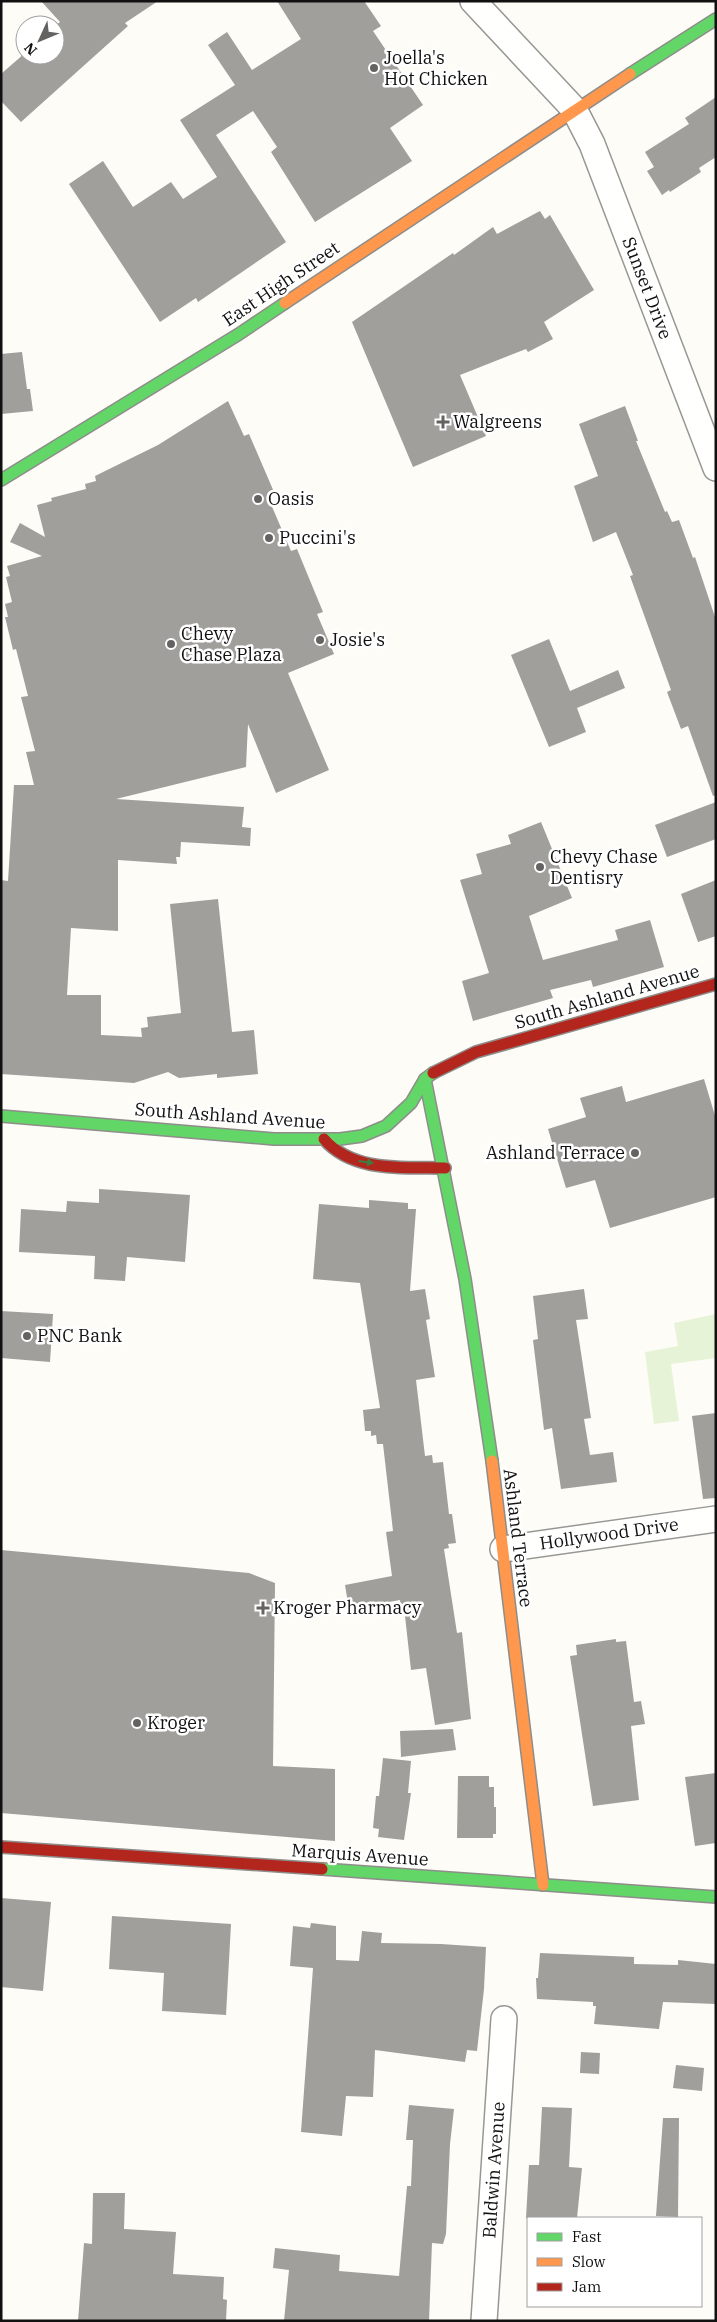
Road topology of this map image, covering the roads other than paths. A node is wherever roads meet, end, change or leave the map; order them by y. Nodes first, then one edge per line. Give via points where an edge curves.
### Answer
1 (473, 1) edge
2 (716, 19) edge
3 (574, 109) junction
4 (716, 468) edge
5 (1, 480) edge
6 (716, 984) edge
7 (426, 1079) junction
8 (1, 1116) edge
9 (324, 1140) junction
10 (445, 1168) junction
11 (716, 1519) edge
12 (503, 1549) junction
13 (1, 1847) edge
14 (543, 1885) junction
15 (716, 1897) edge
16 (504, 2019) dead end
17 (484, 2321) edge

1 - 3 street, Sunset Drive
2 - 3 street, East High Street
3 - 4 street, Sunset Drive via 592,144
3 - 5 street, East High Street via 239,334
6 - 7 street, South Ashland Avenue via 476,1052 447,1063
7 - 9 street, South Ashland Avenue via 411,1103 386,1126 362,1136
7 - 10 street, Ashland Terrace
8 - 9 street, South Ashland Avenue
9 -> 10 street via 339,1154 353,1160
10 - 12 street, Ashland Terrace via 472,1320
11 - 12 street, Hollywood Drive
12 - 14 street, Ashland Terrace
13 - 14 street, Marquis Avenue
14 - 15 street, Marquis Avenue
16 - 17 street, Baldwin Avenue

